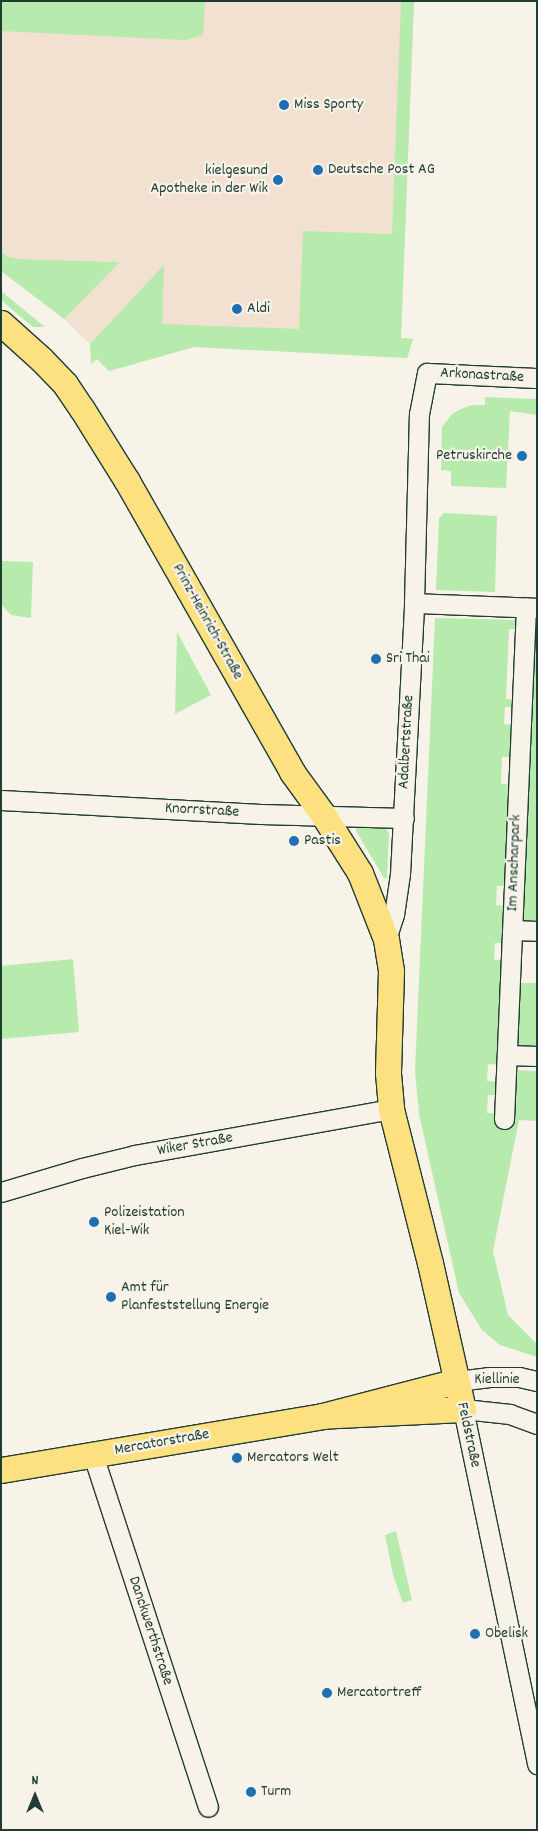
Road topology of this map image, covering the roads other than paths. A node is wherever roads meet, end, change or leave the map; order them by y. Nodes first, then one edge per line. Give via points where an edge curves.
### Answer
1 (1, 323) edge
2 (426, 373) joint
3 (537, 378) edge
4 (414, 603) junction
5 (532, 608) edge
6 (1, 800) edge
7 (324, 816) junction
8 (404, 818) junction
9 (512, 930) junction
10 (537, 931) edge
11 (386, 939) junction
12 (507, 1055) junction
13 (537, 1056) edge
14 (391, 1109) junction
15 (504, 1119) dead end
16 (1, 1192) edge
17 (457, 1381) junction
18 (537, 1381) edge
19 (463, 1409) junction
20 (322, 1416) junction
21 (537, 1424) edge
22 (93, 1455) junction
23 (1, 1470) edge
24 (537, 1764) edge
25 (208, 1807) dead end

1 - 7 main road, Prinz-Heinrich-Straße via 46,365 82,409 165,546 292,772
2 - 3 street, Arkonastraße
2 - 4 street, Adalbertstraße via 418,414
4 - 5 street
4 - 8 street, Adalbertstraße
5 - 9 street, Im Anscharpark
6 - 7 street, Knorrstraße
7 - 8 street, Knorrstraße
7 - 11 main road, Prinz-Heinrich-Straße via 360,873
8 - 11 street, Adalbertstraße via 394,915
9 - 10 street
9 - 12 street, Im Anscharpark
11 - 14 main road, Adalbertstraße via 391,971 388,1073
12 - 13 street
12 - 15 street, Im Anscharpark
14 - 16 street, Wiker Straße via 135,1155
14 - 17 main road, Feldstraße
17 - 18 street, Kiellinie via 518,1377
17 - 19 main road, Feldstraße
17 - 20 main road, Mercatorstraße
19 - 20 main road, Mercatorstraße
19 - 21 street, Kiellinie via 510,1414
19 - 24 street, Feldstraße
20 - 22 main road, Mercatorstraße
22 - 23 main road, Mercatorstraße
22 - 25 street, Danckwerthstraße

